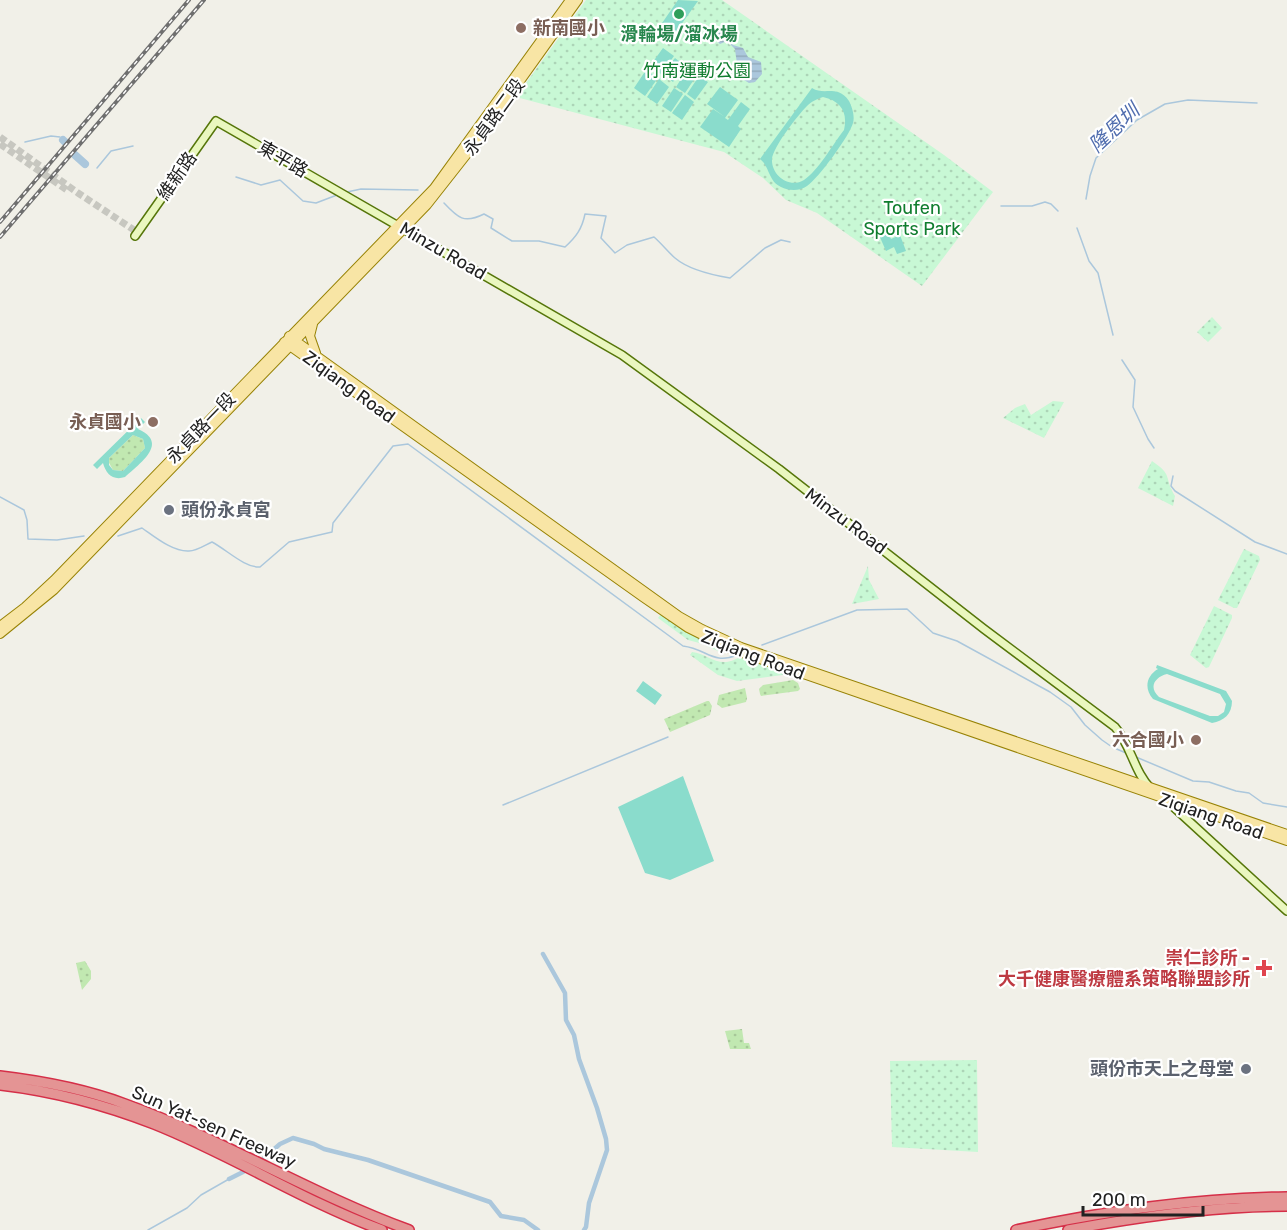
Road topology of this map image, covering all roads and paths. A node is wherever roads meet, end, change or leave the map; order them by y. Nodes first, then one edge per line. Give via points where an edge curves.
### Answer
1 (570, 0) edge
2 (578, 0) edge
3 (505, 97) junction
4 (216, 121) joint
5 (345, 195) joint
6 (400, 227) junction
7 (136, 234) dead end
8 (314, 321) junction
9 (290, 341) junction
10 (318, 357) junction
11 (187, 448) junction
12 (0, 626) edge
13 (0, 634) edge
14 (850, 687) junction
15 (1015, 745) junction
16 (1148, 787) junction
17 (1165, 800) junction
18 (1287, 834) edge
19 (1287, 841) edge
20 (1287, 911) edge
21 (0, 1076) edge
22 (0, 1085) edge
23 (1287, 1197) edge
24 (1287, 1206) edge
25 (382, 1230) edge
26 (409, 1230) edge
27 (1016, 1230) edge
28 (1068, 1230) edge

1 - 3 main road, 永貞路二段
2 - 3 main road, 永貞路二段
3 - 6 main road, 永貞路二段 via 440,190
4 - 5 main road, 東平路
4 - 7 main road, 維新路
5 - 6 main road, Minzu Road
6 - 8 main road, 永貞路一段
6 - 9 main road, 永貞路一段
6 - 16 main road, Minzu Road via 622,355 778,469 1115,727
8 - 9 main road, 永貞路一段
8 - 10 main road via 310,336
9 - 10 main road, Ziqiang Road
9 - 11 main road, 永貞路一段
9 - 14 main road, Ziqiang Road via 688,628 728,648
10 - 14 main road, Ziqiang Road via 679,616 741,647
11 - 12 main road, 永貞路一段 via 25,608
11 - 13 main road, 永貞路一段 via 54,590
14 - 15 main road, Ziqiang Road
15 - 16 main road, Ziqiang Road
15 - 17 main road, Ziqiang Road
16 - 17 main road, Minzu Road
16 - 18 main road, Ziqiang Road
17 - 19 main road, Ziqiang Road
17 - 20 main road, Minzu Road
21 - 26 highway, Sun Yat-sen Freeway via 34,1080 123,1103
22 - 25 highway, Sun Yat-sen Freeway via 74,1099 155,1125
23 - 27 highway via 1150,1207
24 - 28 highway via 1211,1208

